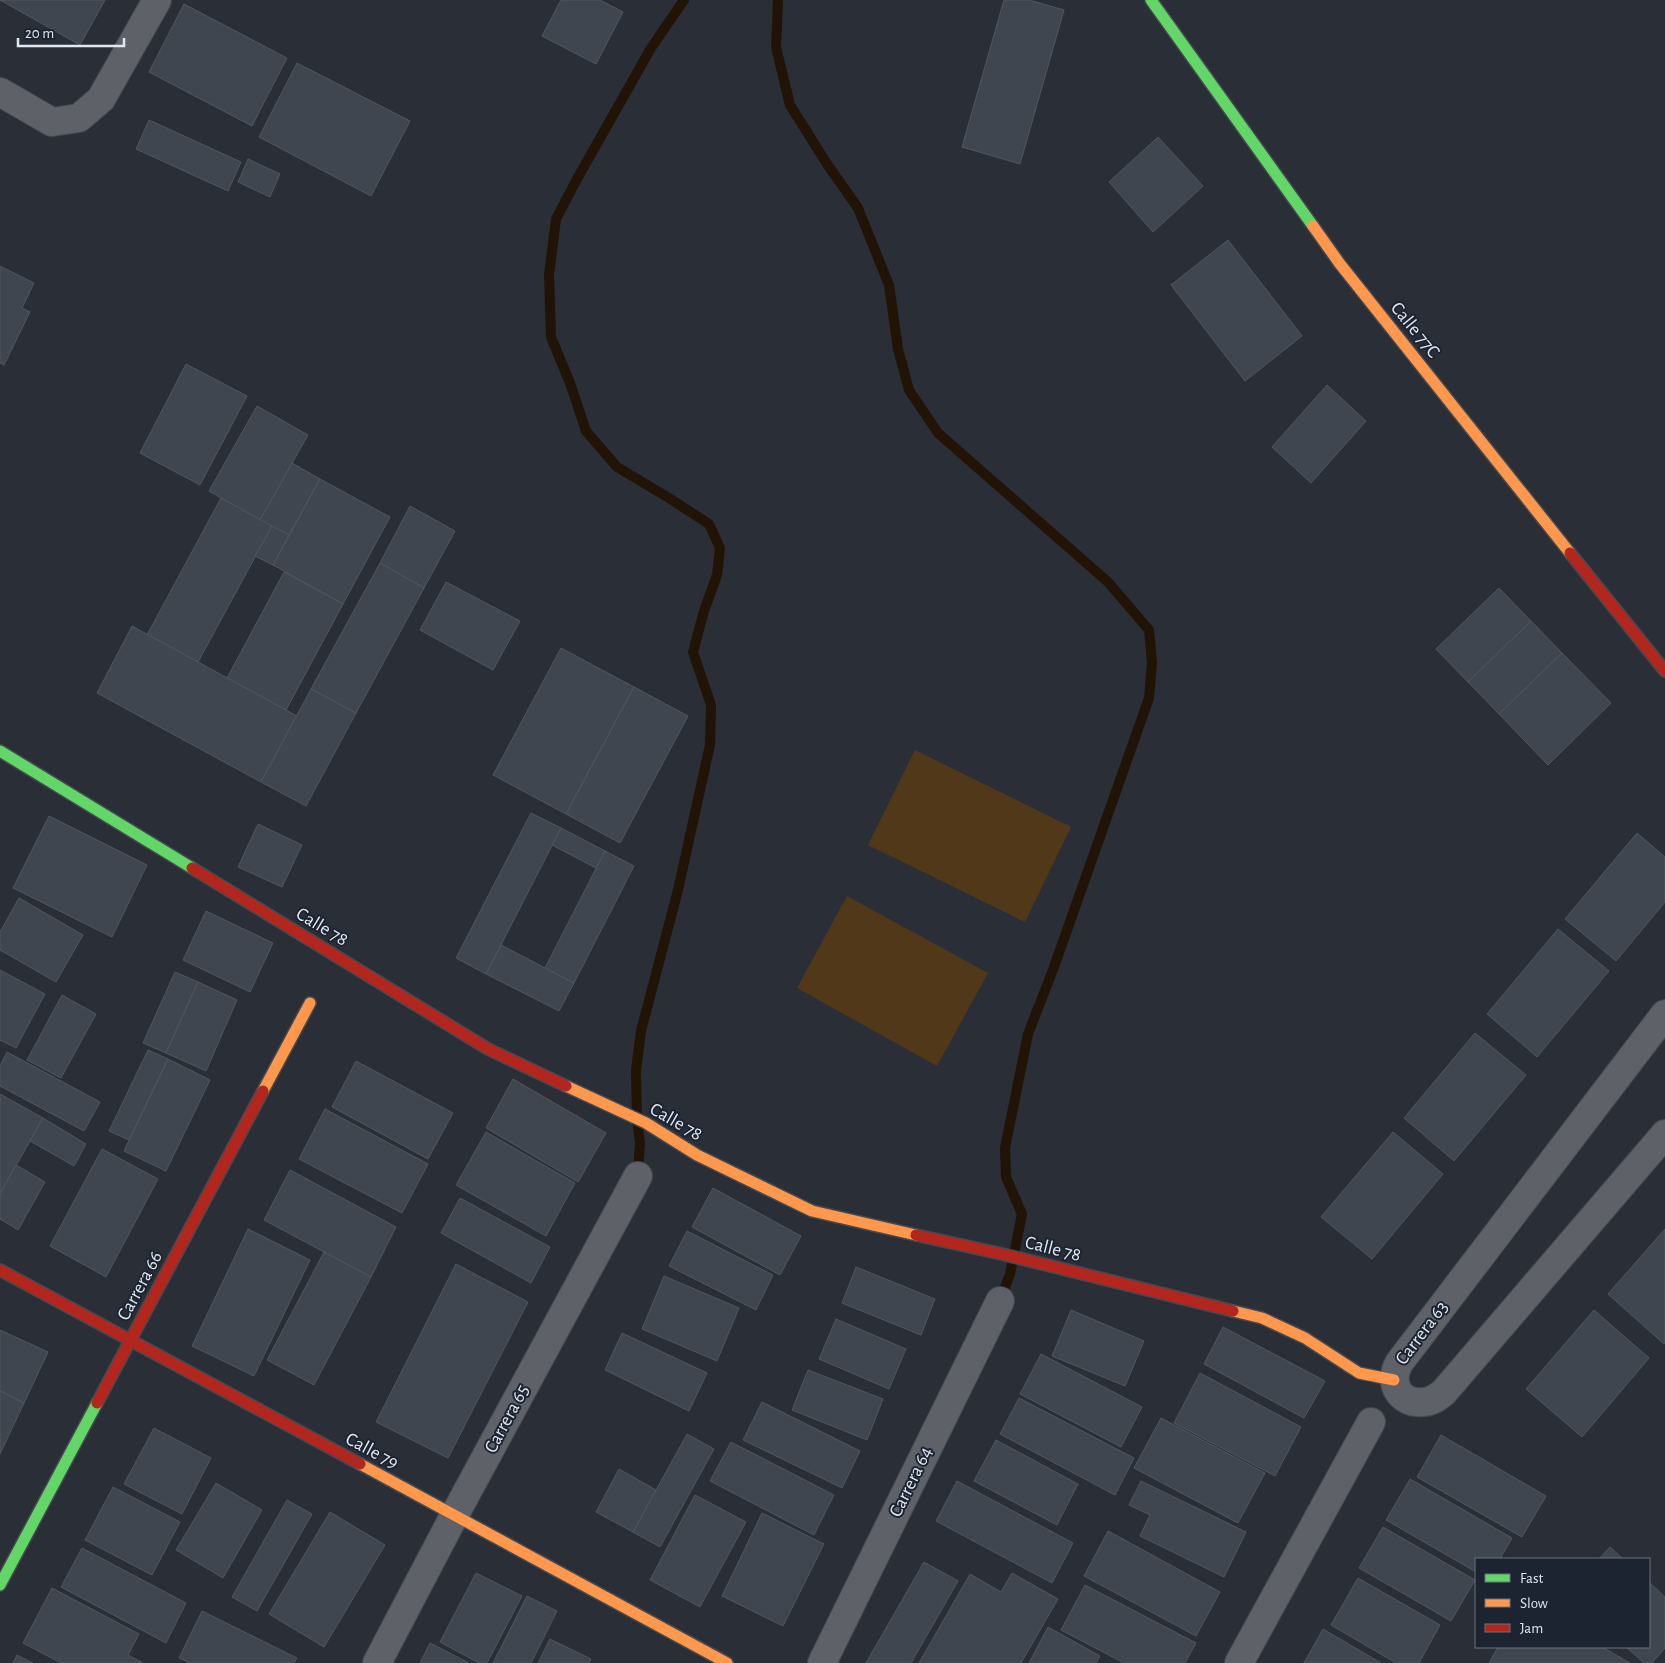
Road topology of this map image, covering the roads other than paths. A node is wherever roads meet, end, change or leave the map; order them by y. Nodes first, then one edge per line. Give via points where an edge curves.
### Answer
1 (157, 0) edge
2 (1151, 0) edge
3 (0, 92) edge
4 (1665, 671) edge
5 (0, 751) edge
6 (310, 1003) dead end
7 (1665, 1014) edge
8 (1665, 1134) edge
9 (638, 1176) dead end
10 (0, 1270) edge
11 (1000, 1301) dead end
12 (130, 1341) junction
13 (1394, 1380) junction
14 (1371, 1422) dead end
15 (454, 1516) junction
16 (0, 1585) edge
17 (378, 1663) edge
18 (727, 1663) edge
19 (822, 1663) edge
20 (1239, 1663) edge

1 - 3 street via 101,99 79,118 52,122
2 - 4 street, Calle 77C via 1340,264
5 - 13 street, Calle 78 via 488,1049 646,1123 696,1155 812,1211 1262,1318 1305,1338 1359,1373
6 - 12 street, Carrera 66
7 - 13 street, Carrera 63 via 1399,1363
8 - 13 street, Carrera 63 via 1444,1392 1436,1399 1416,1402 1401,1395
9 - 15 street, Carrera 65
10 - 12 street, Calle 79
11 - 19 street, Carrera 64
12 - 15 street, Calle 79
12 - 16 street, Carrera 66
14 - 20 street
15 - 17 street, Carrera 65
15 - 18 street, Calle 79

